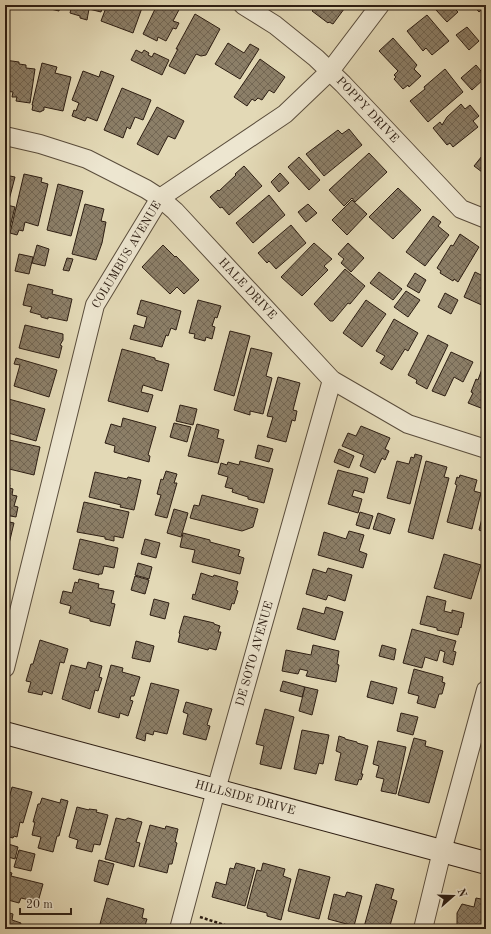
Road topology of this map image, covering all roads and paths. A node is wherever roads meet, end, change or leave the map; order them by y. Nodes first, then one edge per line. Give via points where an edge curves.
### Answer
1 (243, 5) edge
2 (380, 5) edge
3 (330, 71) junction
4 (5, 136) edge
5 (160, 198) junction
6 (486, 219) edge
7 (332, 380) junction
8 (486, 449) edge
9 (5, 668) edge
10 (486, 690) edge
11 (5, 733) edge
12 (216, 790) junction
13 (442, 851) junction
14 (486, 863) edge
15 (184, 911) junction
16 (180, 929) edge
17 (237, 929) edge
18 (423, 929) edge

1 - 3 street, POPPY DRIVE via 275,25
2 - 3 street, COLUMBUS AVENUE
3 - 5 street, COLUMBUS AVENUE via 285,114
3 - 6 street, POPPY DRIVE via 460,209
4 - 5 street, HALE DRIVE via 87,159
5 - 7 street, HALE DRIVE
5 - 9 street, COLUMBUS AVENUE via 95,305
7 - 8 street, HALE DRIVE via 408,424
7 - 12 street, DE SOTO AVENUE
10 - 13 street
11 - 12 main road, HILLSIDE DRIVE
12 - 13 main road, HILLSIDE DRIVE
12 - 15 street, DE SOTO AVENUE
13 - 14 main road, HILLSIDE DRIVE
13 - 18 street
15 - 16 street, DE SOTO AVENUE
15 - 17 path

